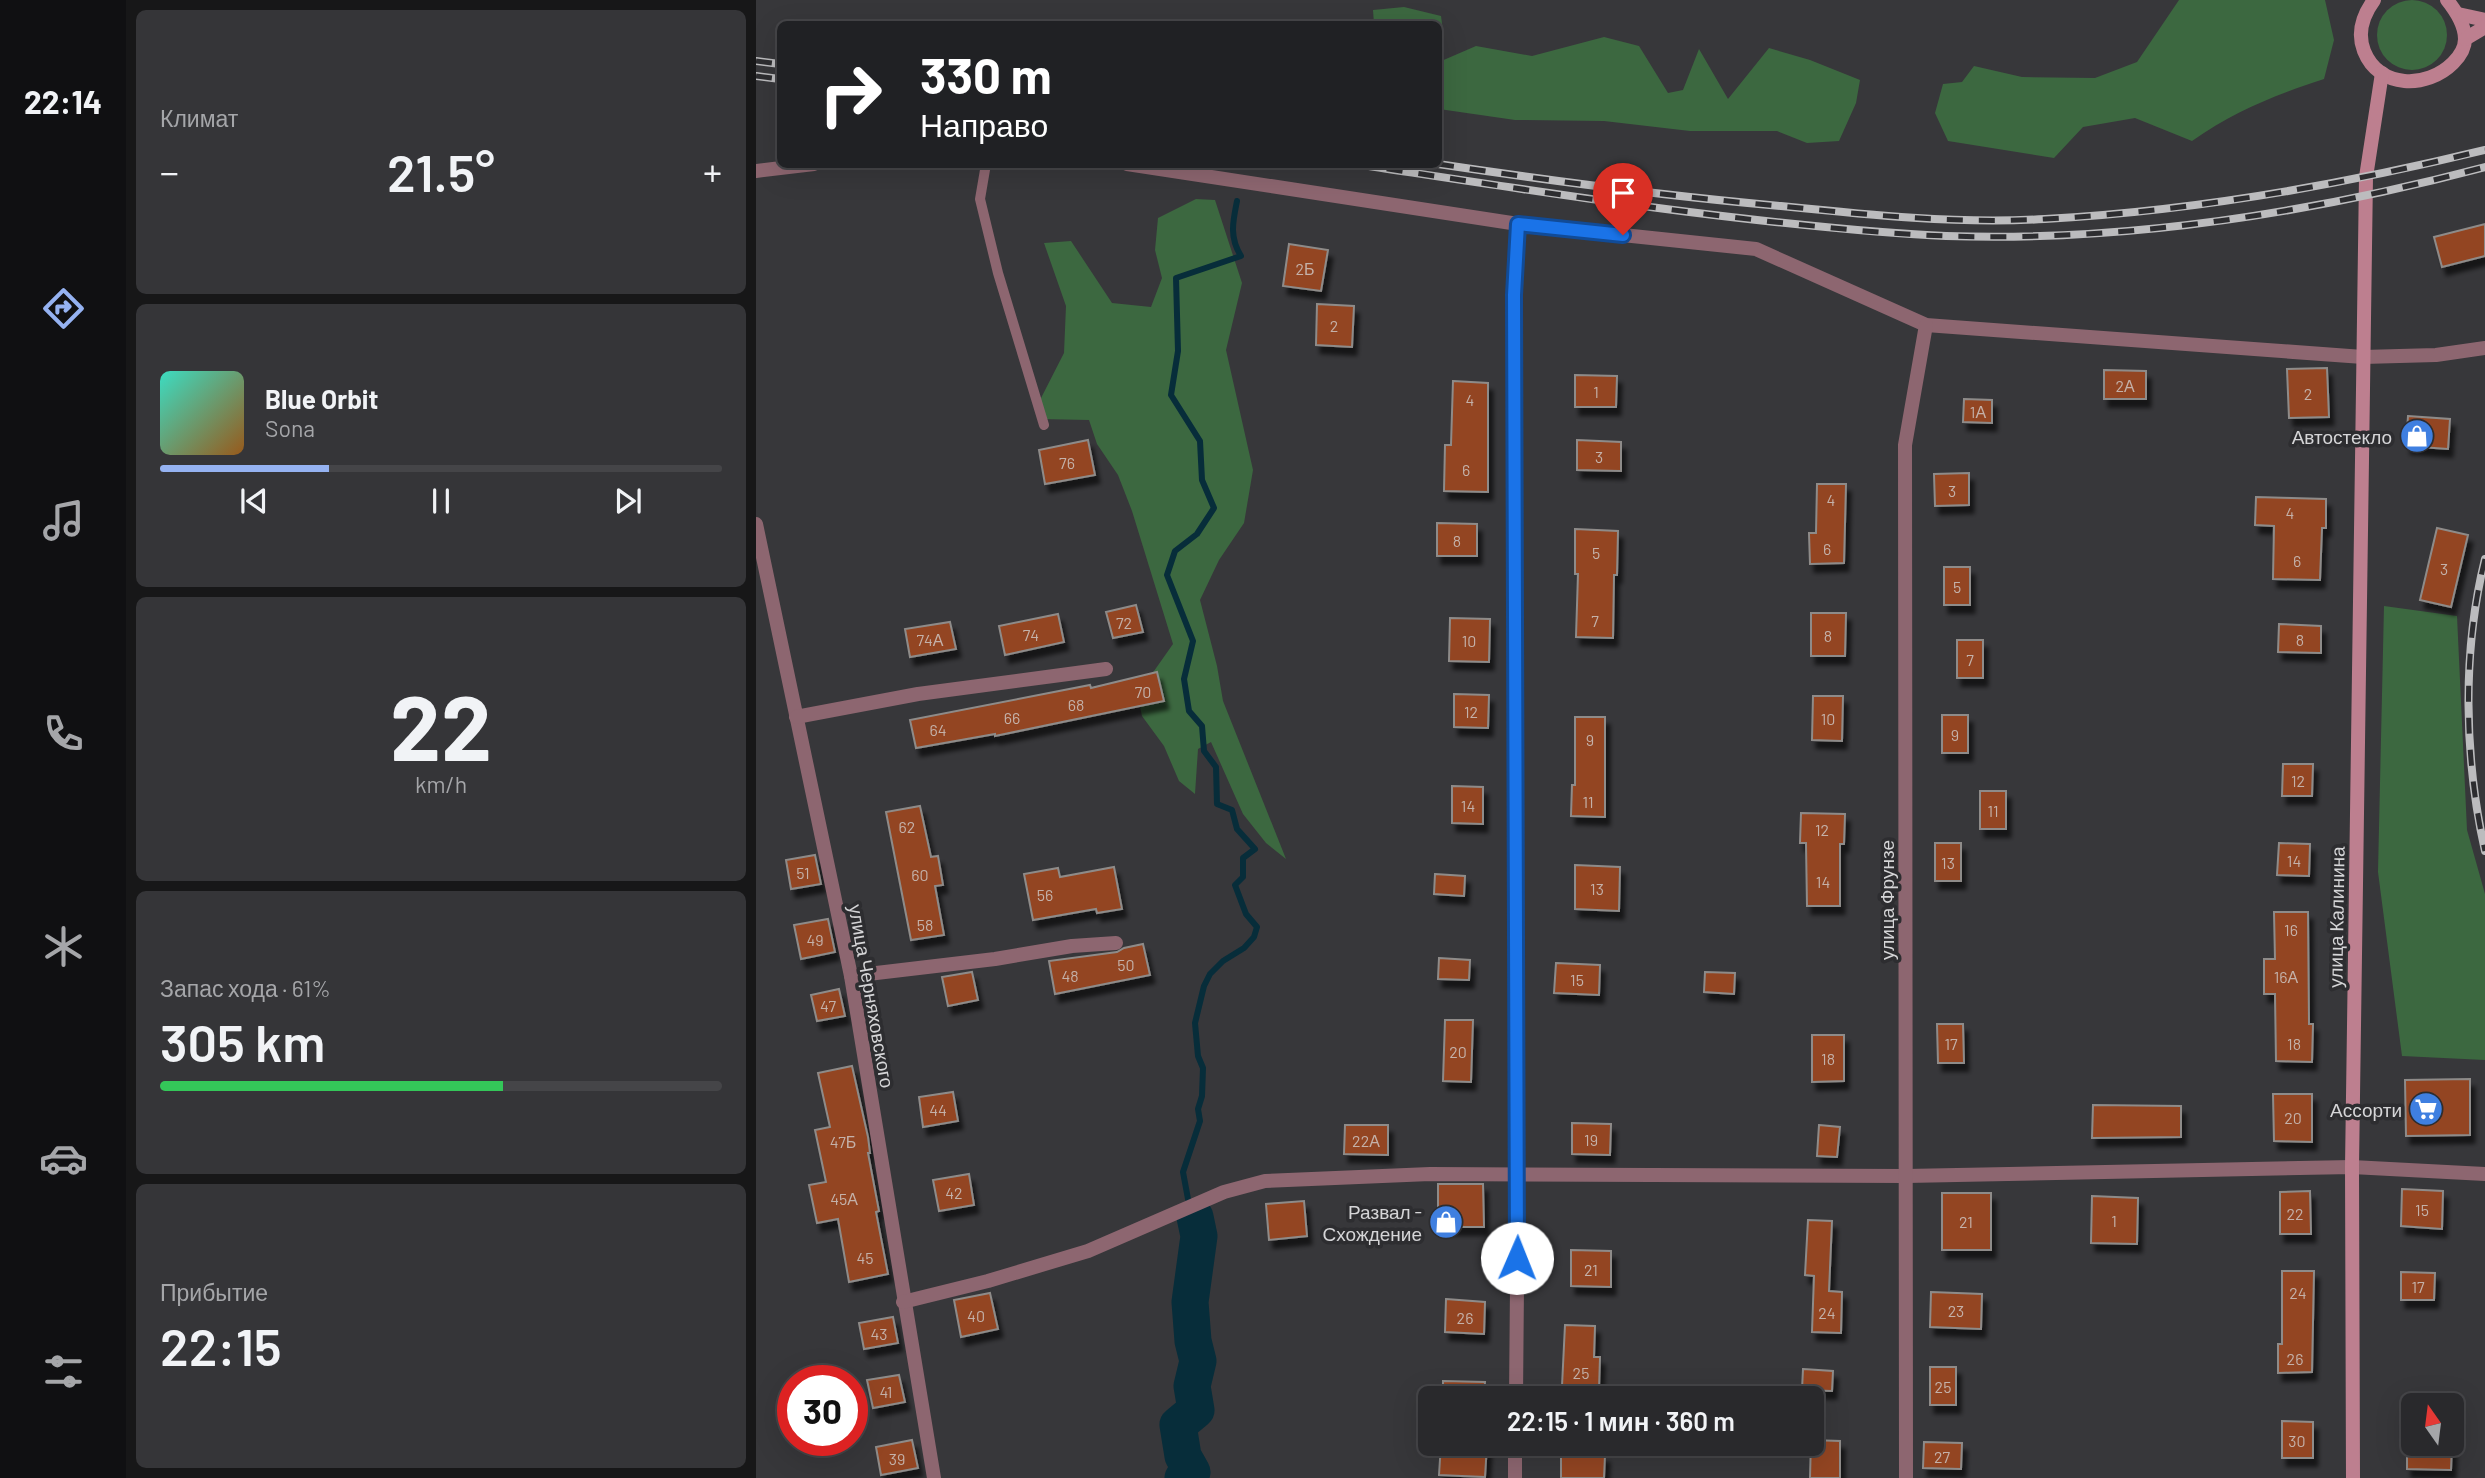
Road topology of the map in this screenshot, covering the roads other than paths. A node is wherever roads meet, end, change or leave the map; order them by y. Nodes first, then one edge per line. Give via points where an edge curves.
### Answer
1 (2447, 0) edge
2 (2372, 1) edge
3 (2458, 13) junction
4 (2485, 20) edge
5 (2485, 27) edge
6 (2465, 39) junction
7 (2382, 74) junction
8 (2399, 81) junction
9 (2378, 98) junction
10 (781, 168) edge
11 (985, 168) edge
12 (1153, 168) edge
13 (756, 171) edge
14 (1518, 224) junction
15 (1926, 325) junction
16 (2485, 348) edge
17 (2363, 357) junction
18 (1044, 425) dead end
19 (756, 524) edge
20 (1106, 669) dead end
21 (796, 717) junction
22 (1116, 943) dead end
23 (851, 976) junction
24 (2352, 1167) junction
25 (1518, 1174) junction
26 (2485, 1174) edge
27 (1906, 1176) junction
28 (903, 1302) junction
29 (1516, 1386) edge
30 (1515, 1456) edge
31 (933, 1478) edge
32 (1515, 1478) edge
33 (1906, 1478) edge
34 (2353, 1478) edge

1 - 3 street
2 - 7 street via 2362,20 2361,44 2367,60
3 - 4 street
3 - 6 street
5 - 6 street
6 - 8 street via 2460,56 2434,78
7 - 8 street
7 - 9 street, улица Калинина
8 - 9 street
9 - 17 street, улица Калинина via 2366,177
10 - 13 street
11 - 18 lane via 980,199
12 - 14 street
14 - 15 street via 1756,249
14 - 25 street via 1514,309
15 - 17 street
15 - 27 street, улица Фрунзе via 1905,445
16 - 17 street
17 - 24 street, улица Калинина
19 - 21 street, улица Черняховского
20 - 21 street via 918,694
21 - 23 street, улица Черняховского
22 - 23 street
23 - 28 street, улица Черняховского
24 - 26 street
24 - 27 street
24 - 34 street, улица Калинина
25 - 27 street
25 - 28 street via 1265,1181 1224,1192 1088,1251
25 - 29 street
27 - 33 street, улица Фрунзе
28 - 31 street, улица Черняховского
30 - 32 street

